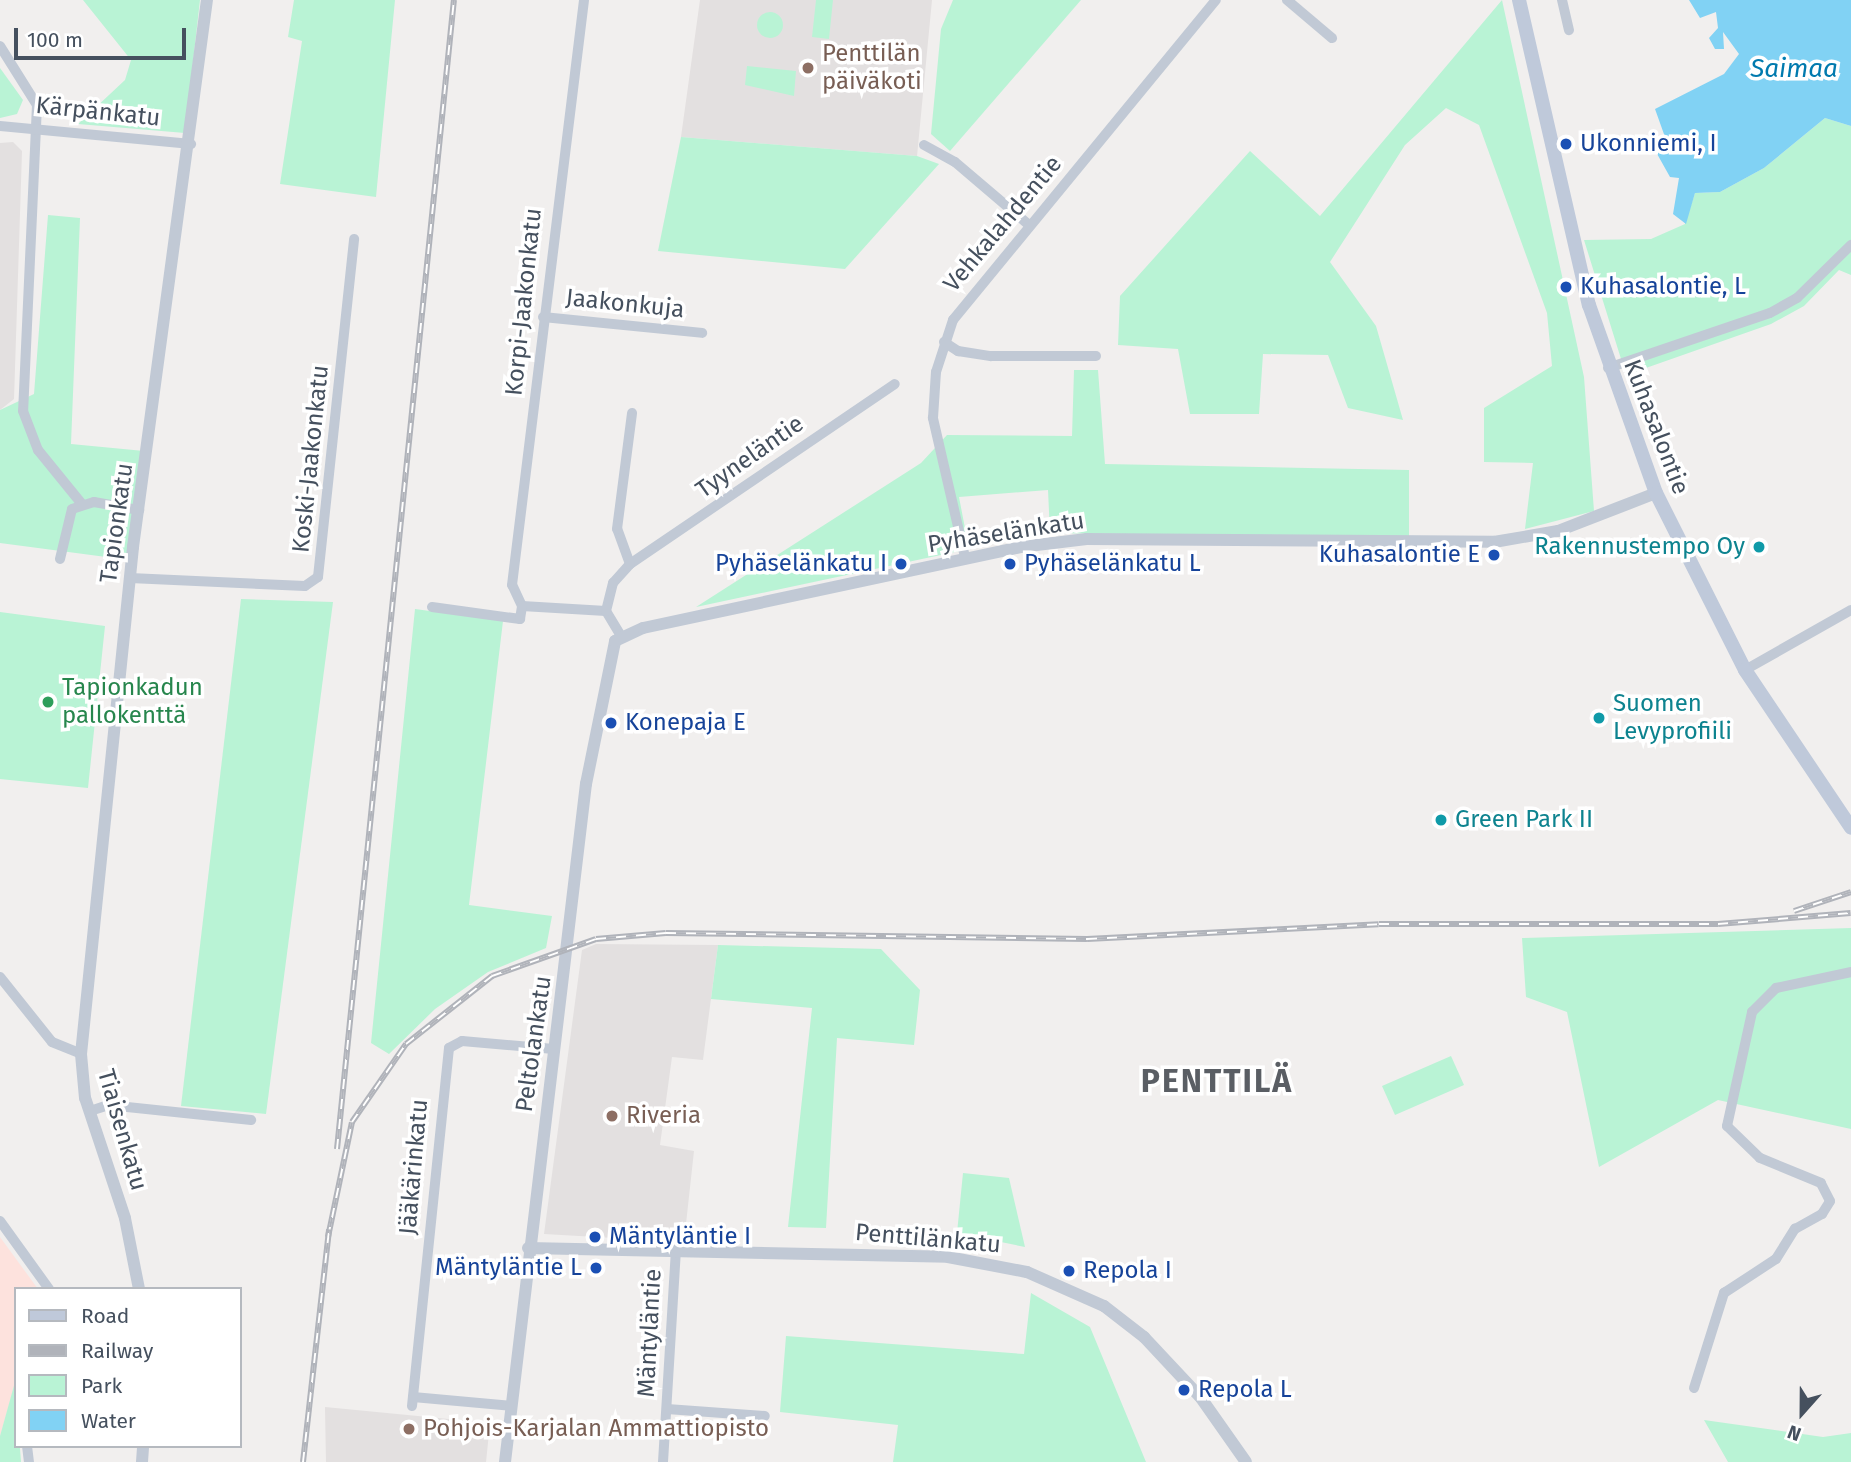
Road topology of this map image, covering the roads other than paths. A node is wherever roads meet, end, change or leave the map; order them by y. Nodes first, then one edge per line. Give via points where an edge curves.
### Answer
1 (207, 0) edge
2 (584, 0) edge
3 (1216, 0) edge
4 (1287, 0) edge
5 (1519, 0) edge
6 (1562, 0) edge
7 (1569, 30) dead end
8 (1332, 38) dead end
9 (0, 46) edge
10 (36, 125) junction
11 (0, 126) edge
12 (191, 144) junction
13 (924, 145) dead end
14 (1029, 225) junction
15 (354, 239) dead end
16 (1851, 245) edge
17 (543, 317) junction
18 (702, 333) dead end
19 (944, 342) junction
20 (1097, 356) dead end
21 (1608, 368) junction
22 (895, 384) dead end
23 (632, 413) dead end
24 (1656, 493) junction
25 (81, 503) junction
26 (139, 510) junction
27 (965, 557) junction
28 (60, 559) dead end
29 (630, 564) junction
30 (130, 578) junction
31 (522, 606) junction
32 (432, 607) dead end
33 (1851, 610) edge
34 (606, 611) junction
35 (621, 636) junction
36 (1745, 670) junction
37 (1851, 828) edge
38 (1851, 972) edge
39 (0, 976) edge
40 (554, 1049) junction
41 (81, 1054) junction
42 (90, 1111) junction
43 (251, 1119) dead end
44 (0, 1221) edge
45 (528, 1248) junction
46 (676, 1249) junction
47 (48, 1287) edge
48 (139, 1287) edge
49 (1695, 1388) dead end
50 (512, 1406) junction
51 (667, 1409) junction
52 (765, 1416) dead end
53 (505, 1462) edge
54 (663, 1462) edge
55 (1246, 1462) edge

1 - 12 street, Tapionkatu
2 - 17 street, Korpi-Jaakonkatu
3 - 14 street, Vehkalahdentie
4 - 8 street
5 - 21 main road, Kuhasalontie
6 - 7 street
9 - 10 street via 32,91
10 - 11 street, Kärpänkatu
10 - 12 street, Kärpänkatu
10 - 25 street via 23,411 41,457
12 - 26 street, Tapionkatu
13 - 14 street via 955,162
14 - 19 street, Vehkalahdentie via 959,309
15 - 30 street, Koski-Jaakonkatu via 317,577 305,586
16 - 21 street via 1797,298 1770,313
17 - 18 street, Jaakonkuja
17 - 31 street, Korpi-Jaakonkatu via 512,585
19 - 20 street via 991,356
19 - 27 street, Vehkalahdentie via 933,418
21 - 24 main road, Kuhasalontie
22 - 29 street, Tyyneläntie
23 - 29 street via 617,530
24 - 27 street, Pyhäselänkatu via 1558,531 1494,542 1087,539
24 - 36 main road, Kuhasalontie
25 - 26 street
25 - 28 street via 65,519
26 - 30 street, Tapionkatu
27 - 35 street, Pyhäselänkatu
29 - 34 street via 613,583
30 - 41 street, Tapionkatu
31 - 32 street via 520,619
31 - 34 street
33 - 36 street
34 - 35 street
35 - 40 street, Peltolankatu via 607,656
36 - 37 main road, Kuhasalontie
38 - 49 street via 1776,988 1752,1012 1727,1126 1760,1158 1821,1183 1830,1201 1822,1214 1795,1228 1776,1259 1724,1293
39 - 41 street, Tiaisenkatu via 52,1042
40 - 45 street, Peltolankatu
40 - 50 street, Jääkärinkatu via 462,1041 449,1048 413,1401
41 - 42 street, Tiaisenkatu
42 - 43 street via 108,1105
42 - 48 street, Tiaisenkatu via 125,1218
44 - 47 street
45 - 46 street, Penttilänkatu
45 - 50 street, Peltolankatu
46 - 51 street, Mäntyläntie
46 - 55 street, Penttilänkatu via 948,1257 1056,1282 1144,1337 1201,1398
50 - 53 street, Peltolankatu
51 - 52 street
51 - 54 street, Mäntyläntie

